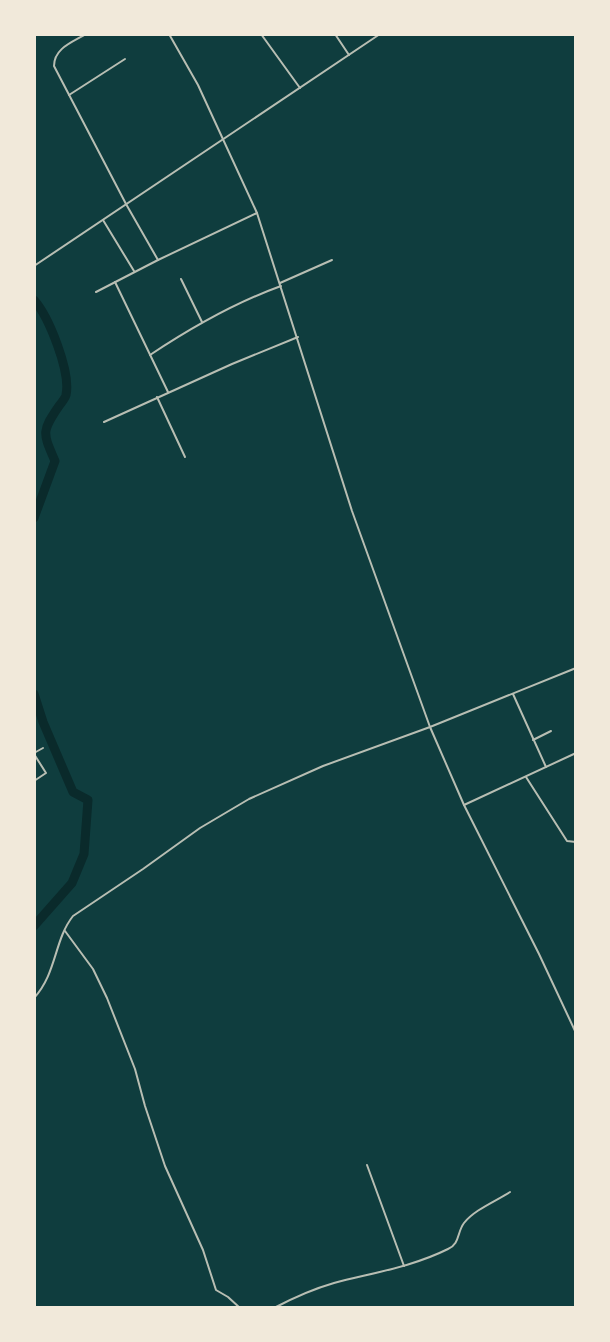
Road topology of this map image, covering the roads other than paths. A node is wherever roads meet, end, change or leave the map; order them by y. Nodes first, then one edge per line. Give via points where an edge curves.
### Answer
1 (86, 34) edge
2 (169, 34) edge
3 (261, 34) edge
4 (335, 34) edge
5 (380, 34) edge
6 (349, 55) junction
7 (125, 59) dead end
8 (300, 89) junction
9 (69, 95) junction
10 (224, 138) junction
11 (126, 204) junction
12 (257, 213) junction
13 (103, 220) junction
14 (158, 260) junction
15 (332, 260) dead end
16 (34, 266) edge
17 (135, 272) junction
18 (181, 279) dead end
19 (115, 282) junction
20 (281, 285) junction
21 (96, 292) dead end
22 (201, 322) junction
23 (298, 337) junction
24 (150, 355) junction
25 (168, 392) junction
26 (157, 397) junction
27 (104, 422) dead end
28 (185, 457) dead end
29 (576, 668) edge
30 (513, 694) junction
31 (430, 727) junction
32 (551, 731) dead end
33 (533, 740) junction
34 (43, 747) dead end
35 (576, 753) edge
36 (34, 754) edge
37 (546, 767) junction
38 (526, 777) junction
39 (34, 781) edge
40 (464, 805) junction
41 (576, 842) edge
42 (65, 931) junction
43 (34, 998) edge
44 (576, 1033) edge
45 (367, 1165) dead end
46 (510, 1192) dead end
47 (404, 1266) junction
48 (240, 1308) edge
49 (274, 1308) edge

1 - 9 street via 55,55 54,66
2 - 10 street
3 - 8 street
4 - 6 street
5 - 6 street
6 - 8 street
7 - 9 street
8 - 10 street
9 - 11 street
10 - 11 street
10 - 12 street
11 - 13 street
11 - 14 street
12 - 14 street
12 - 20 street
13 - 16 street
13 - 17 street
14 - 17 street
15 - 20 street
17 - 19 street
18 - 22 street
19 - 21 street
19 - 24 street
20 - 22 street
20 - 23 street
22 - 24 street
23 - 25 street
23 - 31 street via 352,511
24 - 25 street
25 - 26 street
26 - 27 street
26 - 28 street
29 - 30 street
30 - 31 street
30 - 33 street
31 - 40 street
31 - 42 street via 323,766 229,810 76,913
32 - 33 street
33 - 37 street
34 - 36 street
35 - 37 street
36 - 39 street via 46,773
37 - 38 street
38 - 40 street
38 - 41 street via 567,842
40 - 44 street
42 - 43 street via 49,977
42 - 48 street via 93,969 108,998 165,1166 203,1250 216,1290
45 - 47 street
46 - 47 street via 466,1221 452,1247
47 - 49 street via 332,1284

